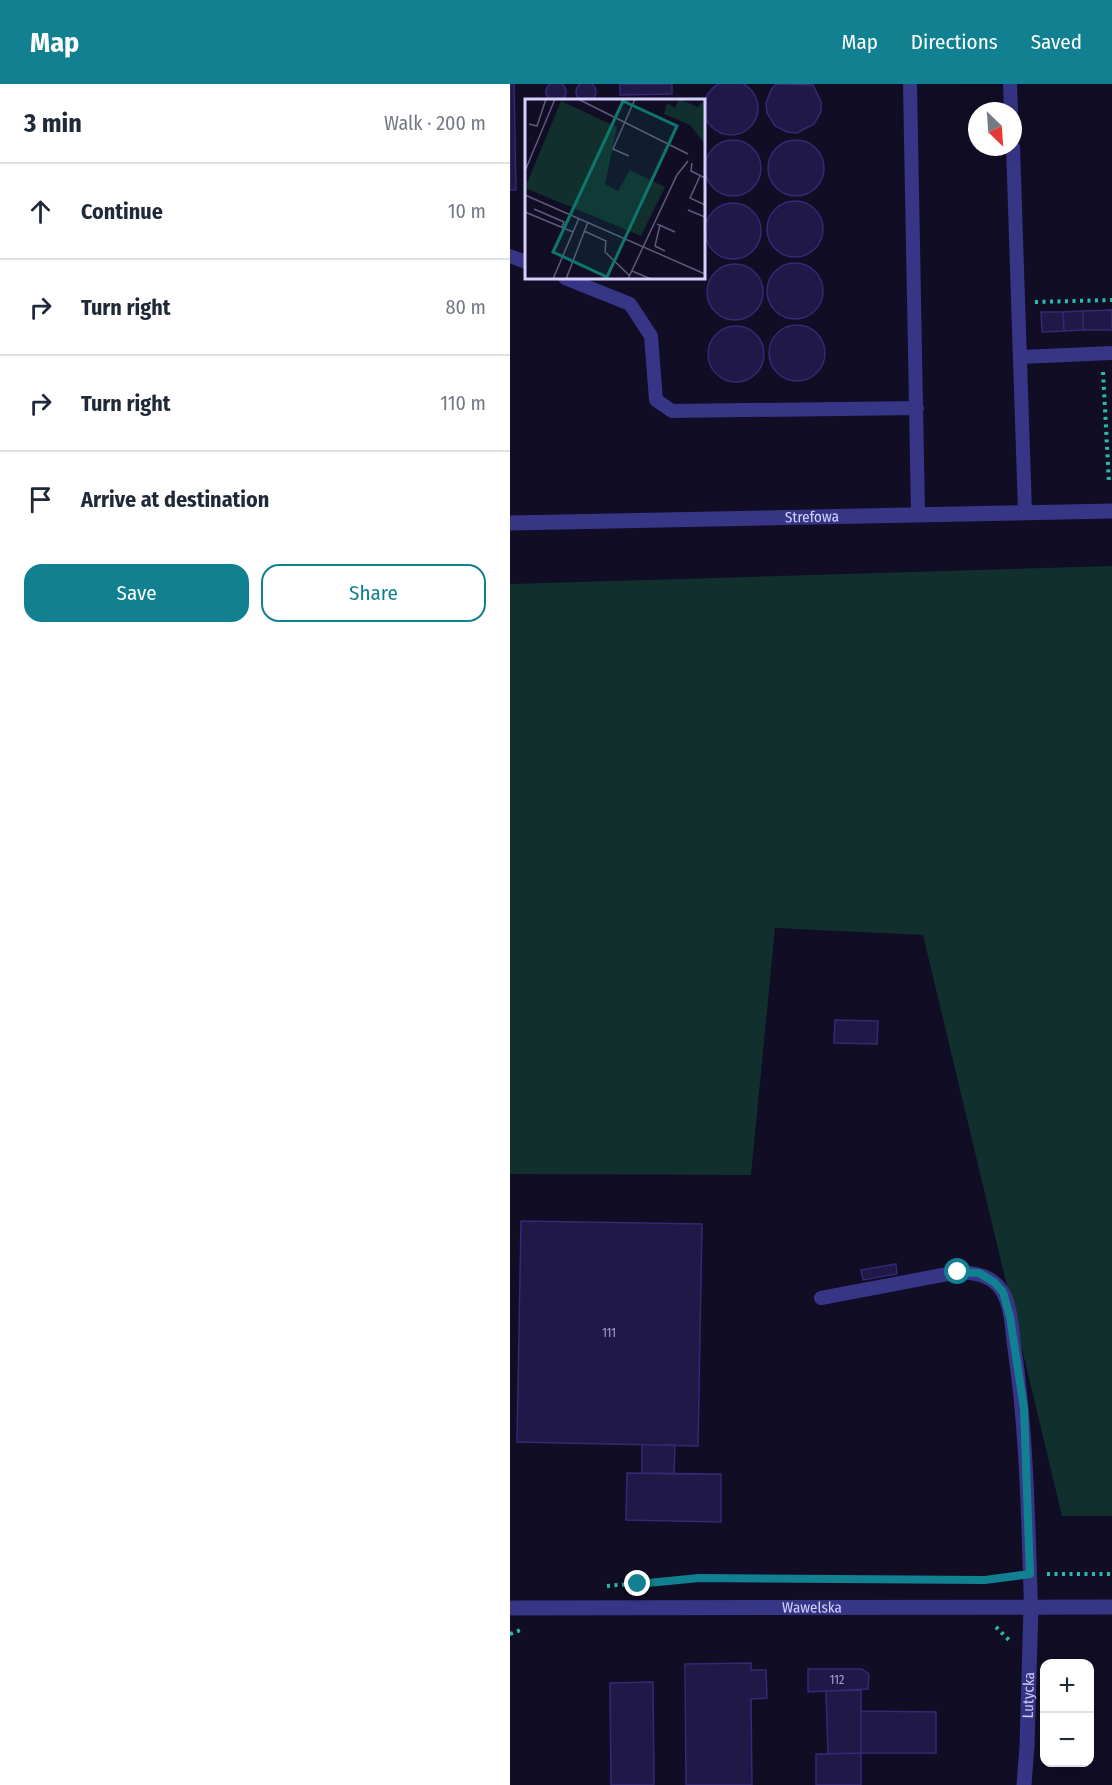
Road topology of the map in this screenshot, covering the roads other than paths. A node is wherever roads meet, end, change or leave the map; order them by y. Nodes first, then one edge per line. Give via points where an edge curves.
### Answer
1 (910, 84) edge
2 (1010, 84) edge
3 (1011, 102) edge
4 (1013, 156) edge
5 (510, 256) edge
6 (525, 262) edge
7 (568, 279) edge
8 (1107, 353) edge
9 (1020, 357) junction
10 (917, 408) junction
11 (1112, 511) edge
12 (1025, 512) junction
13 (918, 514) junction
14 (510, 523) edge
15 (821, 1298) dead end
16 (1031, 1606) junction
17 (1112, 1607) edge
18 (510, 1608) edge
19 (1024, 1785) edge

1 - 10 lane
2 - 3 lane
4 - 9 lane
5 - 6 lane
7 - 10 lane via 630,304 651,336 656,400 672,411
8 - 9 lane
9 - 12 lane
10 - 13 lane
11 - 12 street, Strefowa
12 - 13 street, Strefowa
13 - 14 street, Strefowa
15 - 16 lane via 958,1272 979,1273 1003,1292 1024,1409
16 - 17 street, Wawelska
16 - 18 street, Wawelska
16 - 19 street, Lutycka

